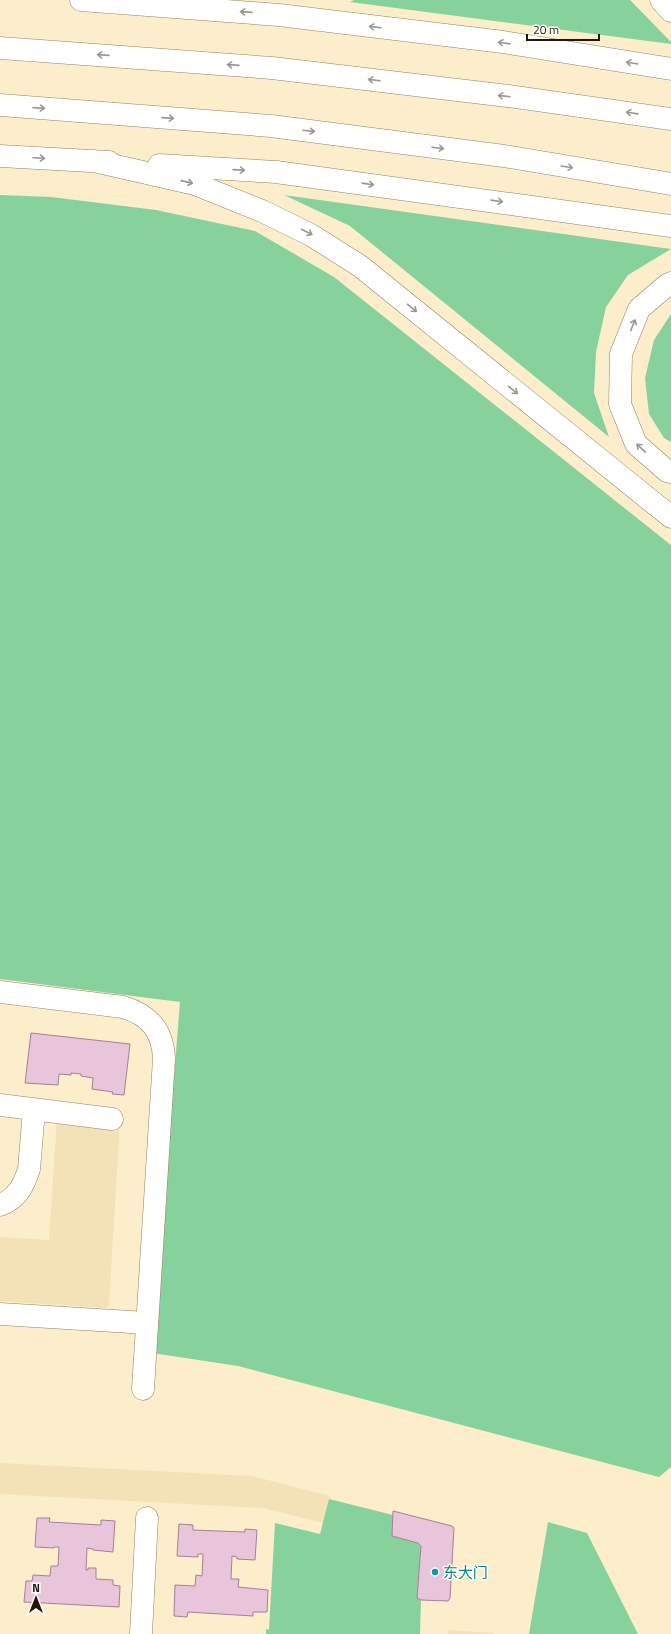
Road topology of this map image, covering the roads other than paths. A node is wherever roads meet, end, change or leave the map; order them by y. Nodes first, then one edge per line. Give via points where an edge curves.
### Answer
1 (81, 0) edge
2 (229, 0) edge
3 (661, 0) edge
4 (179, 7) junction
5 (671, 11) edge
6 (0, 48) edge
7 (671, 69) edge
8 (0, 105) edge
9 (671, 119) edge
10 (0, 156) edge
11 (94, 161) junction
12 (671, 184) edge
13 (671, 226) edge
14 (671, 283) edge
15 (671, 472) edge
16 (671, 517) edge
17 (0, 992) edge
18 (0, 1106) edge
19 (34, 1110) junction
20 (112, 1119) dead end
21 (0, 1205) edge
22 (0, 1314) edge
23 (147, 1323) junction
24 (143, 1389) dead end
25 (147, 1518) dead end
26 (141, 1634) edge

1 - 4 main road
2 - 4 main road
3 - 5 main road
7 -> 4 main road via 496,41 279,15
9 -> 6 main road via 508,96 272,68
8 -> 12 main road via 270,126 504,156
10 -> 11 main road
11 -> 13 main road via 276,172
11 -> 16 main road via 195,184 262,211 312,235 360,266
15 -> 14 main road via 636,444 620,404 621,354 639,309
17 - 23 main road via 123,1007 148,1019 160,1035 164,1059
18 - 19 main road
19 - 20 main road
19 - 21 main road via 26,1177 18,1193
22 - 23 main road
23 - 24 main road
25 - 26 main road

